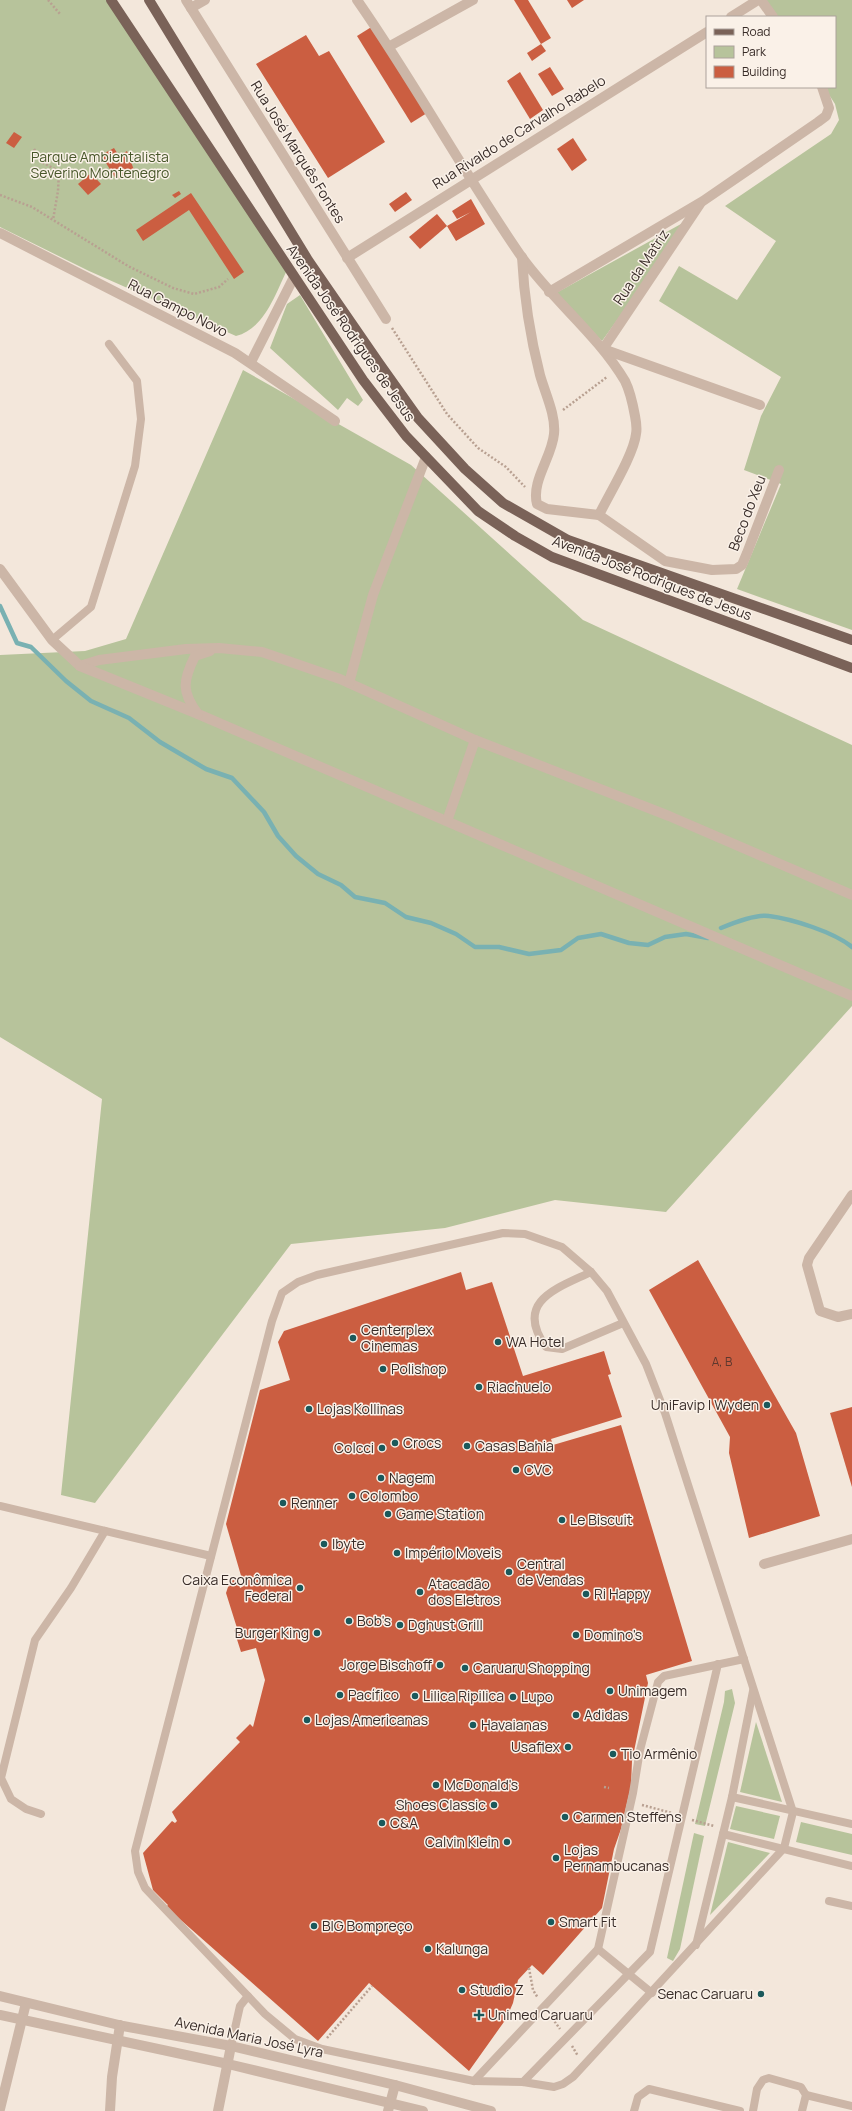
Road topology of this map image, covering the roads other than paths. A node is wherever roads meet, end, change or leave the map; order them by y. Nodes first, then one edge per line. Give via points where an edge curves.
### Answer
1 (111, 0) edge
2 (149, 0) edge
3 (205, 0) edge
4 (357, 0) edge
5 (473, 0) edge
6 (760, 0) edge
7 (189, 4) edge
8 (733, 16) edge
9 (772, 16) edge
10 (706, 33) edge
11 (390, 46) junction
12 (822, 88) edge
13 (470, 179) junction
14 (703, 201) junction
15 (0, 233) edge
16 (522, 257) junction
17 (347, 258) junction
18 (294, 277) junction
19 (549, 292) junction
20 (386, 319) road end
21 (109, 344) dead end
22 (602, 349) junction
23 (251, 362) junction
24 (760, 405) dead end
25 (336, 421) dead end
26 (426, 457) junction
27 (779, 470) dead end
28 (599, 515) junction
29 (665, 562) junction
30 (0, 569) edge
31 (663, 573) junction
32 (52, 640) junction
33 (852, 640) edge
34 (219, 648) junction
35 (80, 666) junction
36 (852, 668) edge
37 (350, 683) junction
38 (198, 714) junction
39 (475, 740) junction
40 (447, 821) junction
41 (852, 895) edge
42 (852, 996) edge
43 (852, 1195) edge
44 (591, 1272) junction
45 (852, 1314) edge
46 (622, 1323) junction
47 (0, 1506) edge
48 (105, 1531) junction
49 (852, 1539) edge
50 (211, 1556) junction
51 (764, 1564) dead end
52 (744, 1659) junction
53 (718, 1664) junction
54 (753, 1690) junction
55 (732, 1797) junction
56 (793, 1812) junction
57 (41, 1814) dead end
58 (852, 1824) edge
59 (723, 1834) junction
60 (784, 1848) junction
61 (852, 1866) edge
62 (829, 1901) dead end
63 (852, 1906) edge
64 (696, 1946) junction
65 (598, 1949) junction
66 (629, 1974) junction
67 (652, 1993) junction
68 (0, 1996) edge
69 (248, 1996) junction
70 (26, 2003) junction
71 (0, 2015) edge
72 (22, 2020) junction
73 (120, 2025) junction
74 (118, 2041) junction
75 (231, 2046) junction
76 (228, 2064) junction
77 (474, 2082) junction
78 (523, 2082) junction
79 (395, 2085) junction
80 (2, 2091) edge
81 (806, 2095) junction
82 (389, 2106) edge
83 (852, 2106) edge
84 (0, 2108) edge
85 (110, 2111) edge
86 (218, 2111) edge
87 (423, 2111) edge
88 (490, 2111) edge
89 (634, 2111) edge
90 (740, 2111) edge
91 (753, 2111) edge
92 (802, 2111) edge

1 - 18 main road, Avenida José Rodrigues de Jesus
2 - 31 main road, Avenida José Rodrigues de Jesus via 308,260 418,418 465,469 503,503 568,540
3 - 7 street
4 - 11 street
5 - 11 street
6 - 8 street
6 - 9 street
7 - 17 street, Rua José Marquês Fontes
10 - 13 street, Rua Rivaldo de Carvalho Rabelo
11 - 13 street
12 - 14 street via 829,108 826,116
13 - 16 street
13 - 17 street, Rua Rivaldo de Carvalho Rabelo
14 - 19 street
14 - 22 street, Rua da Matriz
15 - 23 street, Rua Campo Novo
16 - 19 street
16 - 28 street via 527,314 554,435 540,478 537,504 548,509
17 - 20 street, Rua José Marquês Fontes
18 - 23 street
18 - 26 main road, Avenida José Rodrigues de Jesus via 363,380 406,436
19 - 22 street
21 - 32 lane via 137,381 141,419 135,466 91,607
22 - 24 street
22 - 28 street via 625,382 631,398 636,434 630,453
23 - 25 street, Rua Campo Novo
26 - 36 main road, Avenida José Rodrigues de Jesus via 478,511 552,557
26 - 37 street via 373,595
27 - 29 street, Beco do Xeu via 742,565 736,569 712,570
28 - 29 street
29 - 31 street
30 - 32 street
31 - 33 main road, Avenida José Rodrigues de Jesus
32 - 35 street
34 - 35 street via 186,649 99,660
34 - 37 street via 262,652
34 - 38 street via 195,656 188,672 188,700
35 - 38 street
37 - 39 street
38 - 40 street
39 - 40 street
39 - 41 street via 669,816
40 - 42 street
43 - 45 street via 809,1258 807,1265 820,1311 838,1317
44 - 46 lane via 606,1291
44 - 46 lane via 544,1296 535,1313 541,1340 546,1347 562,1349
44 - 50 lane via 562,1247 526,1234 504,1233 317,1275 298,1282 282,1293 272,1321
46 - 52 lane via 646,1364 665,1413
47 - 48 lane
48 - 50 lane
48 - 57 lane via 71,1588 34,1640 1,1778 11,1799 26,1809
49 - 51 street
50 - 69 lane via 135,1851 138,1872 145,1888
52 - 53 lane
52 - 54 lane
53 - 65 lane via 664,1676 658,1682 642,1743
53 - 66 lane via 650,1952
54 - 55 lane
54 - 56 lane
55 - 56 lane
55 - 59 lane
56 - 58 lane
56 - 60 lane
59 - 60 lane
59 - 64 lane
60 - 61 lane
60 - 64 lane
62 - 63 lane
64 - 67 lane
65 - 66 lane
65 - 77 lane
66 - 67 lane
66 - 78 lane
67 - 78 lane via 573,2077 563,2084 554,2087
68 - 70 street, Avenida Maria José Lyra
69 - 75 lane via 240,2006
69 - 77 lane via 295,2039 318,2048
70 - 72 street
70 - 73 street, Avenida Maria José Lyra
71 - 72 street
72 - 74 street
72 - 80 street
73 - 74 street
73 - 75 street, Avenida Maria José Lyra
74 - 76 street
74 - 85 street
75 - 76 street
75 - 79 street, Avenida Maria José Lyra
76 - 82 street
76 - 86 street
77 - 78 lane
79 - 82 street
79 - 88 street, Avenida Maria José Lyra
80 - 84 street
81 - 83 lane
81 - 91 lane via 801,2086 769,2078 763,2080 757,2089
81 - 92 lane
82 - 87 street
89 - 90 lane via 638,2096 649,2090

